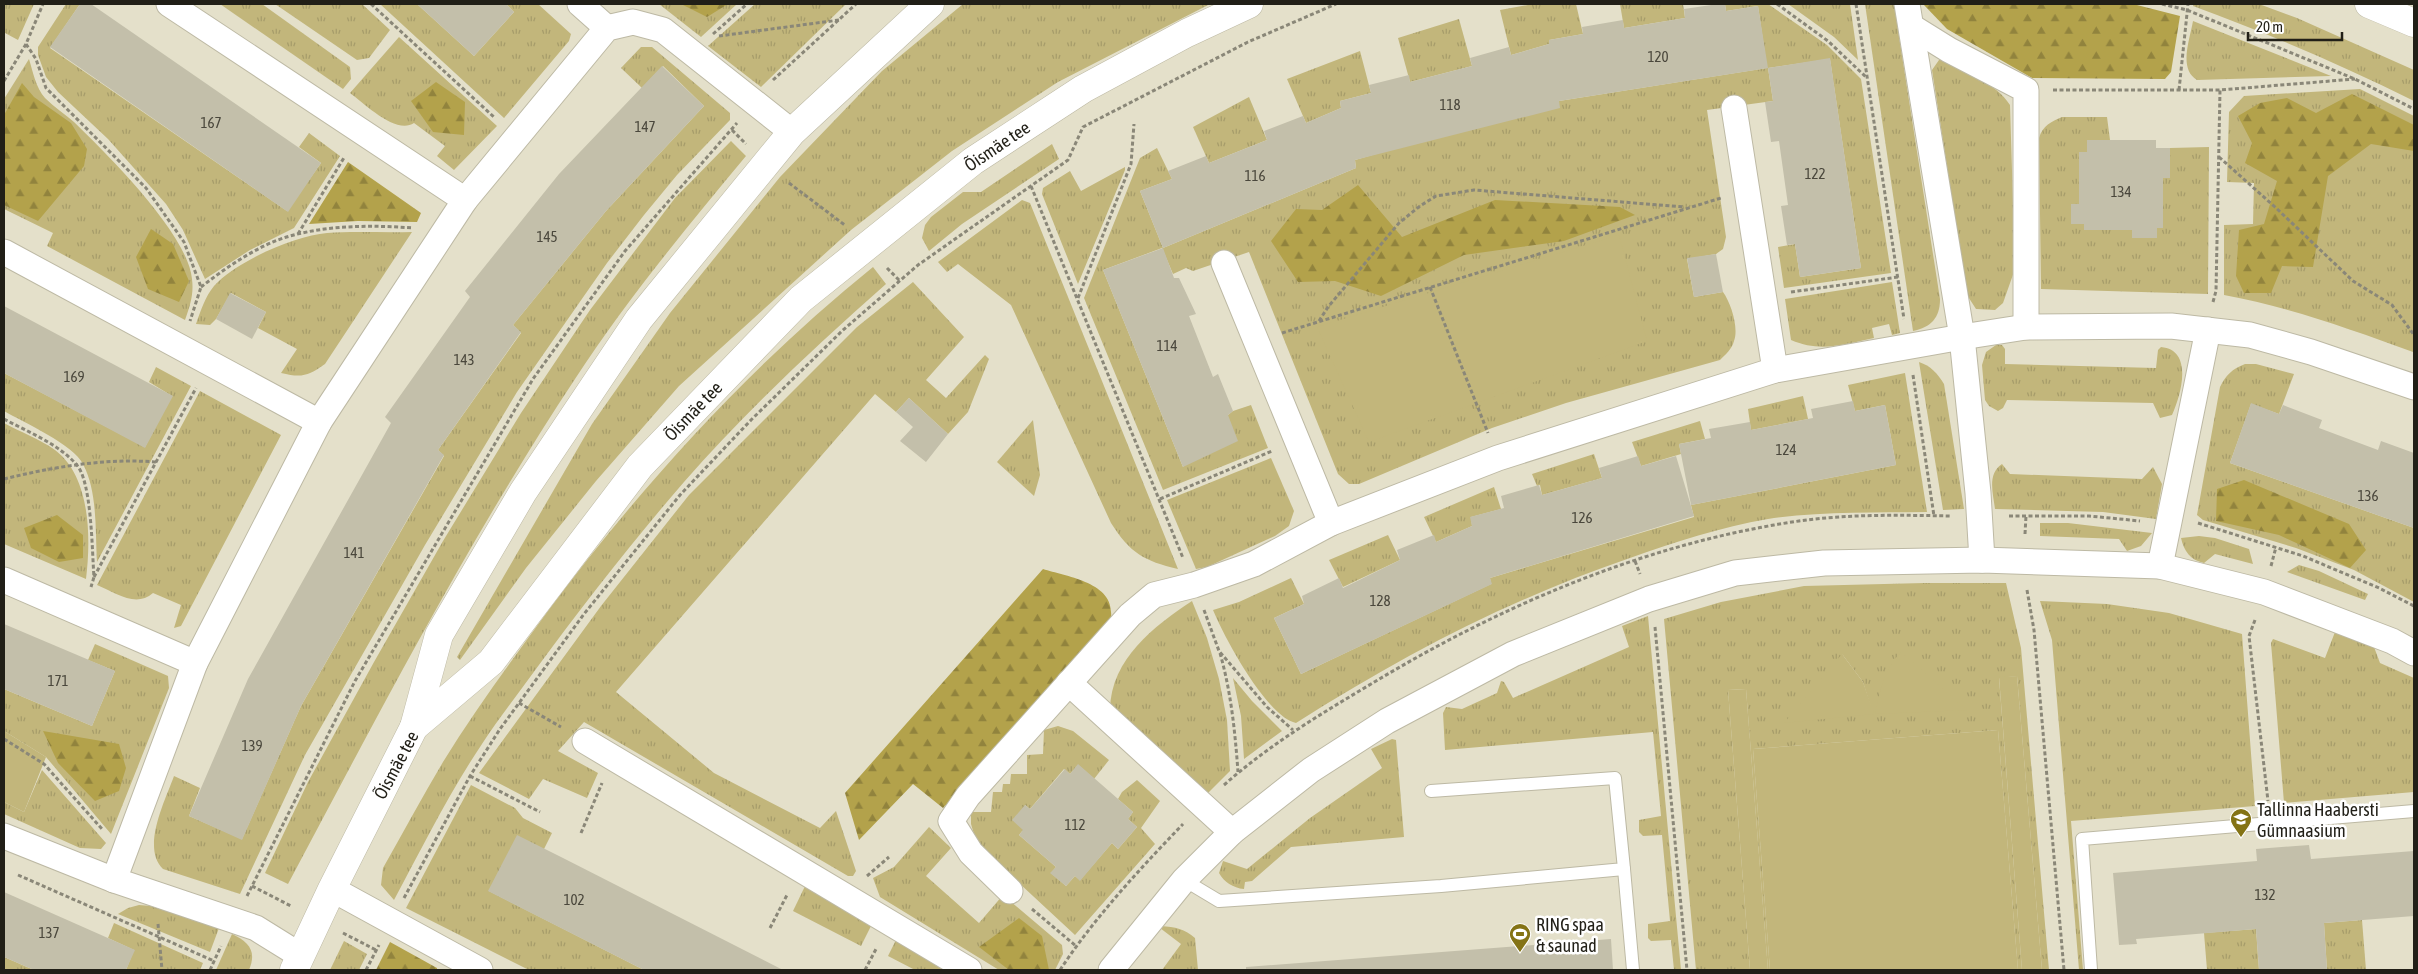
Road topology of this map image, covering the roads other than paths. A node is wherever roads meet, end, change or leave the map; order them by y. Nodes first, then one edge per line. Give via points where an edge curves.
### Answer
1 (169, 4) edge
2 (580, 4) edge
3 (930, 4) edge
4 (1248, 4) edge
5 (2368, 4) edge
6 (1909, 15) edge
7 (2414, 23) edge
8 (607, 28) junction
9 (1734, 108) dead end
10 (792, 132) junction
11 (464, 200) junction
12 (4, 252) edge
13 (1224, 263) dead end
14 (2026, 327) junction
15 (2208, 330) junction
16 (1962, 337) junction
17 (1775, 370) junction
18 (2414, 387) edge
19 (319, 422) junction
20 (1331, 523) junction
21 (1982, 560) junction
22 (2160, 566) junction
23 (4, 580) edge
24 (2414, 653) edge
25 (195, 663) junction
26 (1069, 683) junction
27 (414, 728) junction
28 (585, 740) road end
29 (1431, 791) dead end
30 (2414, 811) edge
31 (1232, 832) junction
32 (4, 836) edge
33 (1624, 869) junction
34 (114, 880) junction
35 (1184, 880) junction
36 (332, 888) junction
37 (1010, 891) road end
38 (298, 963) edge
39 (480, 970) edge
40 (970, 970) edge
41 (1111, 970) edge
42 (1633, 970) edge
43 (2091, 970) edge

1 - 11 street
2 - 8 street
3 - 10 main road
4 - 27 main road, Õismäe tee via 1083,89 973,161 800,299 640,466 491,662
5 - 7 main road
6 - 14 street via 1948,50 2026,90
6 - 16 street
8 - 10 street via 633,22 663,30
8 - 11 street
9 - 17 street
10 - 27 main road via 638,319 523,492 439,635
11 - 19 street
12 - 19 street
13 - 20 street
14 - 15 street via 2171,326
14 - 16 street
15 - 18 street via 2250,335
15 - 22 street
16 - 17 street
16 - 21 street
17 - 20 street via 1498,458
19 - 25 street
20 - 26 street via 1254,564 1154,595 1130,615
21 - 22 street
21 - 31 street via 1824,563 1744,572 1649,599 1513,654 1387,721 1311,770
22 - 24 street via 2264,592 2392,641
23 - 25 street
25 - 34 street
26 - 31 street
26 - 37 street via 968,796 951,821 971,853
27 - 36 main road, Õismäe tee
28 - 40 street
29 - 33 lane via 1616,778
30 - 43 lane via 2082,838
31 - 35 street
32 - 34 street
33 - 35 lane via 1441,886 1219,901
33 - 42 lane
34 - 38 street via 256,928
35 - 41 street
36 - 38 main road, Õismäe tee
36 - 39 street

